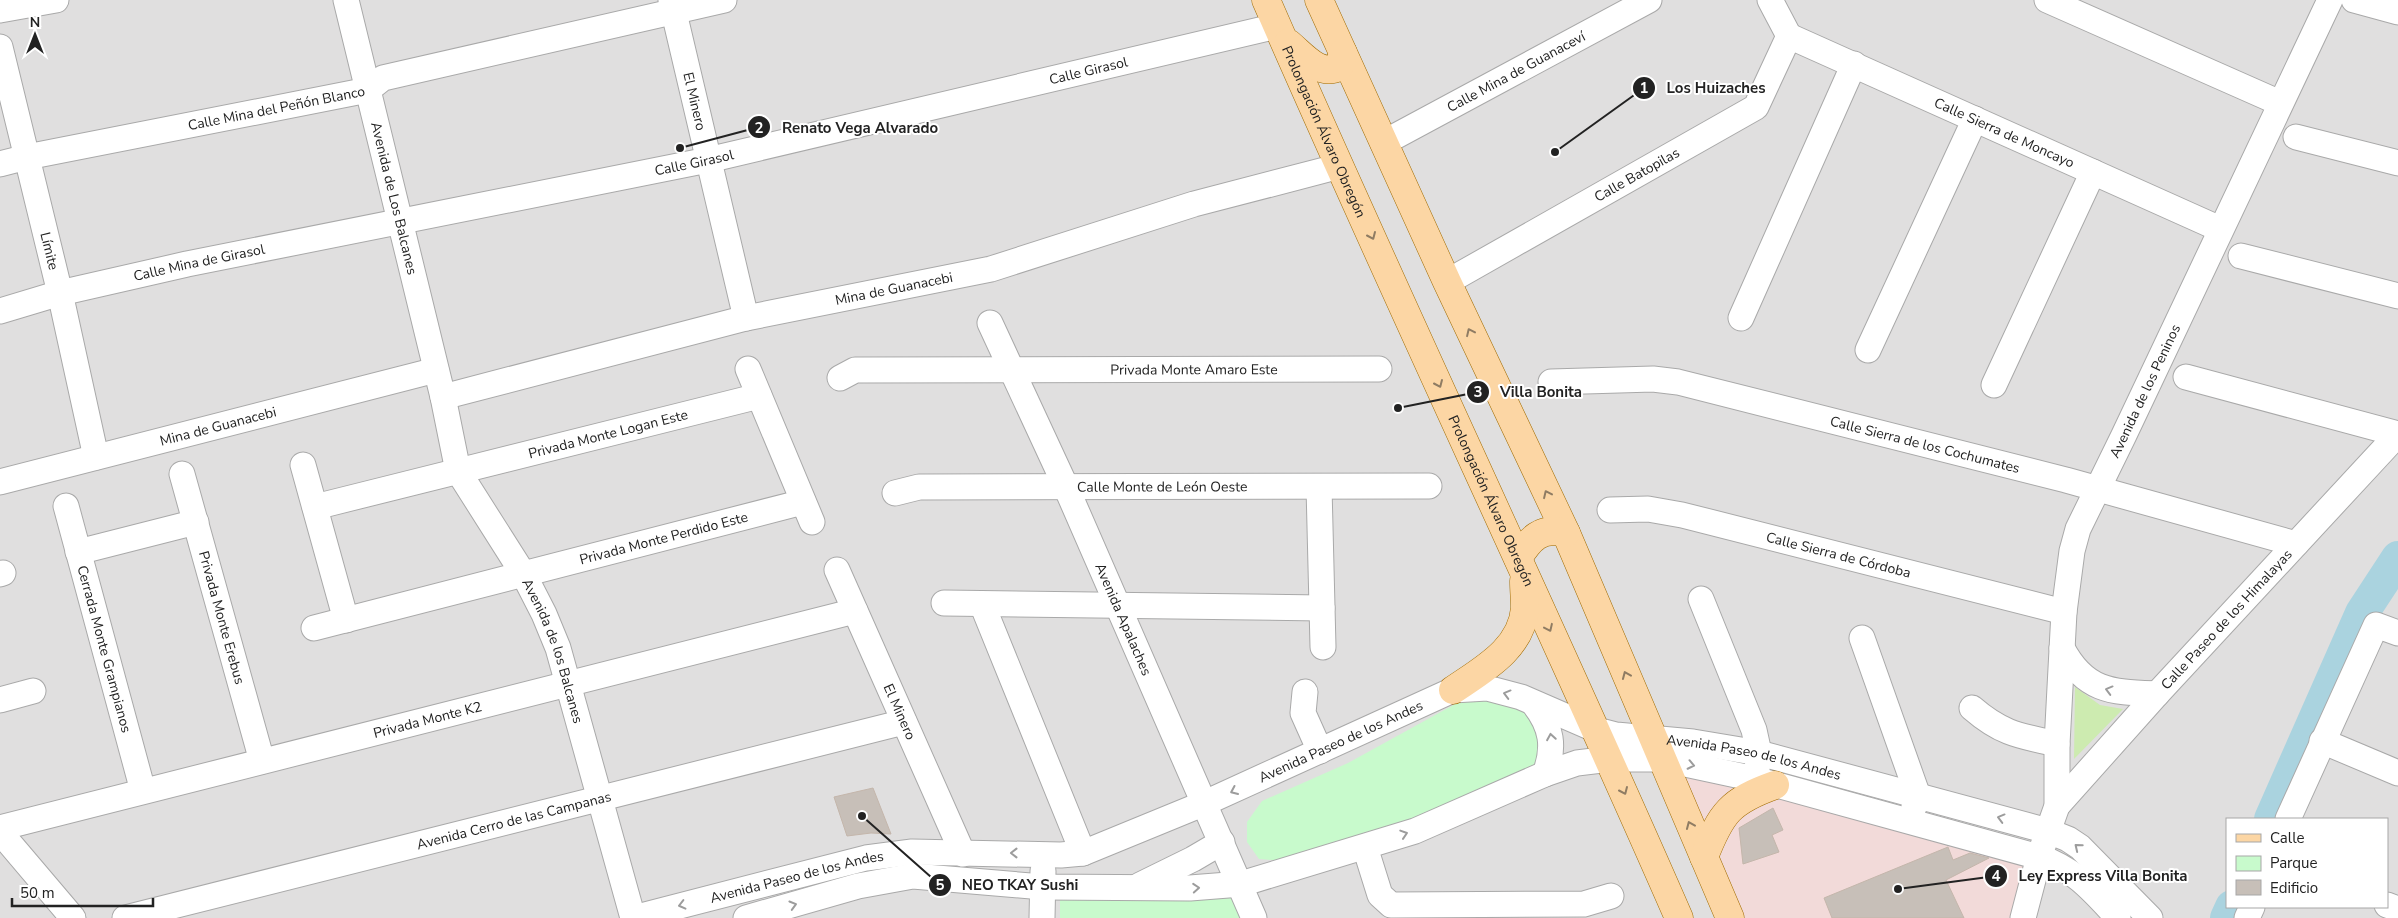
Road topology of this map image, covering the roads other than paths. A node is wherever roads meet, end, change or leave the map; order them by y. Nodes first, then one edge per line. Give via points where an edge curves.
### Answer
1 (56, 0) edge
2 (346, 0) edge
3 (724, 0) edge
4 (1266, 0) edge
5 (1319, 0) edge
6 (1649, 0) edge
7 (1770, 0) edge
8 (2047, 0) edge
9 (2330, 0) edge
10 (2354, 0) edge
11 (672, 6) edge
12 (0, 10) edge
13 (2398, 12) edge
14 (1281, 33) junction
15 (1789, 36) junction
16 (0, 47) edge
17 (1343, 53) junction
18 (1854, 64) junction
19 (368, 90) junction
20 (2280, 103) junction
21 (1975, 119) junction
22 (2296, 137) dead end
23 (1383, 143) junction
24 (27, 157) junction
25 (708, 160) junction
26 (2398, 163) edge
27 (0, 164) edge
28 (1340, 166) junction
29 (2093, 172) junction
30 (400, 222) junction
31 (2220, 229) junction
32 (2242, 256) dead end
33 (1447, 282) junction
34 (60, 293) junction
35 (2398, 296) edge
36 (0, 311) edge
37 (746, 318) junction
38 (1741, 318) dead end
39 (990, 323) dead end
40 (1868, 350) dead end
41 (1009, 368) junction
42 (748, 369) dead end
43 (1379, 369) dead end
44 (436, 370) junction
45 (2186, 377) dead end
46 (840, 378) dead end
47 (1550, 382) dead end
48 (1994, 385) dead end
49 (759, 396) junction
50 (443, 397) junction
51 (2398, 434) edge
52 (96, 457) junction
53 (303, 465) dead end
54 (458, 471) junction
55 (182, 474) dead end
56 (0, 482) edge
57 (1429, 486) dead end
58 (1066, 487) junction
59 (1319, 488) junction
60 (2096, 490) junction
61 (895, 493) dead end
62 (66, 506) dead end
63 (315, 508) junction
64 (1610, 510) dead end
65 (196, 522) junction
66 (1566, 533) junction
67 (2296, 544) junction
68 (78, 552) junction
69 (1521, 566) junction
70 (837, 570) dead end
71 (524, 575) junction
72 (1701, 599) dead end
73 (944, 603) dead end
74 (982, 604) junction
75 (1118, 606) junction
76 (1322, 608) junction
77 (855, 611) junction
78 (2064, 612) junction
79 (346, 620) junction
80 (314, 628) dead end
81 (2387, 629) edge
82 (1862, 638) dead end
83 (1323, 648) dead end
84 (2062, 648) junction
85 (568, 684) junction
86 (1453, 690) junction
87 (33, 691) dead end
88 (1305, 692) dead end
89 (2157, 694) junction
90 (0, 700) edge
91 (1534, 704) junction
92 (1972, 708) dead end
93 (904, 722) junction
94 (1597, 730) junction
95 (2322, 741) junction
96 (2056, 744) junction
97 (1658, 749) junction
98 (1320, 751) junction
99 (1760, 753) junction
100 (1610, 759) junction
101 (262, 761) junction
102 (2398, 773) edge
103 (1544, 774) junction
104 (1765, 782) junction
105 (143, 791) junction
106 (1918, 796) junction
107 (601, 799) junction
108 (1205, 803) junction
109 (2057, 806) junction
110 (2288, 818) edge
111 (1910, 822) junction
112 (0, 828) edge
113 (2048, 831) junction
114 (0, 832) edge
115 (1222, 842) junction
116 (1365, 847) junction
117 (1043, 853) junction
118 (1083, 853) junction
119 (963, 854) junction
120 (2039, 856) junction
121 (1704, 857) junction
122 (1241, 884) junction
123 (1042, 887) junction
124 (1133, 888) junction
125 (1611, 896) dead end
126 (73, 918) edge
127 (125, 918) edge
128 (633, 918) edge
129 (746, 918) edge
130 (1042, 918) edge
131 (1254, 918) edge
132 (1680, 918) edge
133 (1730, 918) edge
134 (2023, 918) edge
135 (2118, 918) edge
136 (2150, 918) edge

1 - 12 street
2 - 19 street, Avenida de Los Balcanes
3 - 11 street, Calle Mina del Peñón Blanco
4 - 14 main road, Prolongación Álvaro Obregón
5 - 17 main road
6 - 23 street, Calle Mina de Guanaceví
7 - 15 street
8 - 20 street
9 - 20 street, Avenida de los Peninos
10 - 13 street
11 - 19 street, Calle Mina del Peñón Blanco via 383,78
11 - 25 street, El Minero
14 - 17 main road via 1321,70 1339,67
14 - 25 street, Calle Girasol
14 - 28 main road, Prolongación Álvaro Obregón
15 - 18 street, Calle Sierra de Moncayo
15 - 33 street, Calle Batopilas via 1756,107
16 - 24 street, Límite
17 - 23 main road
18 - 21 street, Calle Sierra de Moncayo
18 - 38 street
19 - 24 street, Calle Mina del Peñón Blanco
19 - 30 street, Avenida de Los Balcanes
20 - 31 street, Avenida de los Peninos
21 - 29 street, Calle Sierra de Moncayo
21 - 40 street
22 - 26 street
23 - 33 main road
24 - 27 street, Calle Mina del Peñón Blanco
24 - 34 street, Límite
25 - 30 street, Calle Girasol
25 - 37 street, El Minero
28 - 37 street, Mina de Guanacebi via 1194,204 991,269
28 -> 69 main road, Prolongación Álvaro Obregón
29 - 31 street, Calle Sierra de Moncayo
29 - 48 street
30 - 34 street, Calle Mina de Girasol
30 - 44 street, Avenida de Los Balcanes
31 - 60 street, Avenida de los Peninos
32 - 35 street
66 -> 33 main road
34 - 36 street, Calle Mina de Girasol
34 - 52 street, Límite
37 - 50 street, Mina de Guanacebi
39 - 41 street, Avenida Apalaches
41 - 43 street, Privada Monte Amaro Este
41 - 46 street, Privada Monte Amaro Este via 855,370
41 - 58 street, Avenida Apalaches
42 - 49 street
44 - 50 street, Avenida de Los Balcanes
44 - 52 street, Mina de Guanacebi
45 - 51 street
47 - 60 street, Calle Sierra de los Cochumates via 1653,379 1678,382
49 - 54 street, Privada Monte Logan Este
49 - 71 street, Privada Monte Perdido Este via 808,512
50 - 54 street, Avenida de los Balcanes
51 - 67 street, Calle Paseo de los Himalayas
52 - 56 street, Mina de Guanacebi
53 - 63 street
54 - 63 street, Privada Monte Logan Este
54 - 71 street, Avenida de los Balcanes
55 - 65 street, Privada Monte Erebus
57 - 59 street, Calle Monte de León Oeste
58 - 59 street, Calle Monte de León Oeste
58 - 61 street, Calle Monte de León Oeste via 919,486
58 - 75 street, Avenida Apalaches
59 - 76 street
60 - 67 street, Calle Sierra de los Cochumates
60 - 78 street, Avenida de los Peninos via 2074,539
62 - 68 street, Cerrada Monte Grampianos
63 - 79 street
64 - 78 street, Calle Sierra de Córdoba via 1648,509 1682,515
65 - 68 street
65 - 101 street, Privada Monte Erebus
66 - 69 main road via 1550,530 1534,536
97 -> 66 main road
67 - 89 street, Calle Paseo de los Himalayas
68 - 105 street, Cerrada Monte Grampianos
69 - 86 main road via 1525,608 1515,639 1498,658
69 -> 94 main road, Prolongación Álvaro Obregón
70 - 77 street, El Minero
71 - 79 street, Privada Monte Perdido Este
71 - 85 street, Avenida de los Balcanes via 558,648
72 - 99 street via 1754,730
73 - 74 street
74 - 75 street
74 - 118 street
75 - 76 street
75 - 108 street, Avenida Apalaches
76 - 83 street
77 - 85 street, Privada Monte K2
77 - 93 street, El Minero
78 - 84 street, Avenida de los Peninos
79 - 80 street, Privada Monte Perdido Este
81 - 95 street
82 - 106 street
89 -> 84 street via 2107,691 2093,685 2070,663
84 - 96 street, Avenida de los Peninos
85 - 101 street, Privada Monte K2
85 - 107 street, Avenida de los Balcanes
91 -> 86 street, Avenida Paseo de los Andes via 1487,688
86 - 98 street, Avenida Paseo de los Andes
87 - 90 street
88 - 98 street via 1303,713
89 - 109 street, Calle Paseo de los Himalayas
91 - 94 street, Avenida Paseo de los Andes
103 -> 91 street via 1552,746 1550,731
92 - 96 street via 2012,735
93 - 107 street, Avenida Cerro de las Campanas
93 - 119 street, El Minero
94 - 97 street, Avenida Paseo de los Andes
94 - 100 main road, Prolongación Álvaro Obregón
95 - 102 street
95 - 110 street
96 - 109 street, Avenida de los Peninos
97 - 99 street, Avenida Paseo de los Andes via 1693,742
97 - 100 street, Avenida Paseo de los Andes
97 -> 104 street, Avenida Paseo de los Andes
121 -> 97 main road
98 -> 108 street, Avenida Paseo de los Andes
99 - 104 street
99 - 106 street, Avenida Paseo de los Andes
100 - 103 street, Avenida Paseo de los Andes via 1577,763
100 -> 132 main road, Prolongación Álvaro Obregón
101 - 105 street, Privada Monte K2
116 -> 103 street, Avenida Paseo de los Andes via 1415,831
104 - 111 street, Avenida Paseo de los Andes
104 - 121 main road via 1735,805 1716,828
105 - 112 street, Privada Monte K2
106 - 111 street
113 -> 106 street, Avenida Paseo de los Andes
107 - 127 street, Avenida Cerro de las Campanas
107 - 128 street, Avenida de los Balcanes
108 - 115 street, Avenida Apalaches
108 - 118 street, Avenida Paseo de los Andes
109 - 113 street
111 - 120 street, Avenida Paseo de los Andes
113 - 120 street
136 -> 113 street, Avenida Paseo de los Andes via 2080,847
114 - 126 street
115 - 122 street, Avenida Apalaches
115 - 124 street
116 - 122 street, Avenida Paseo de los Andes
116 - 125 street via 1380,895 1391,905 1584,904
117 - 118 street, Avenida Paseo de los Andes
117 -> 119 street, Avenida Paseo de los Andes
117 - 123 street
119 -> 128 street, Avenida Paseo de los Andes via 912,852 866,858
120 - 134 street
120 - 135 street, Avenida Paseo de los Andes via 2073,872
121 - 133 main road
124 -> 122 street, Avenida Paseo de los Andes
122 - 131 street, Avenida Apalaches
123 - 124 street, Avenida Paseo de los Andes
129 -> 123 street, Avenida Paseo de los Andes via 858,886 913,876
123 - 130 street

